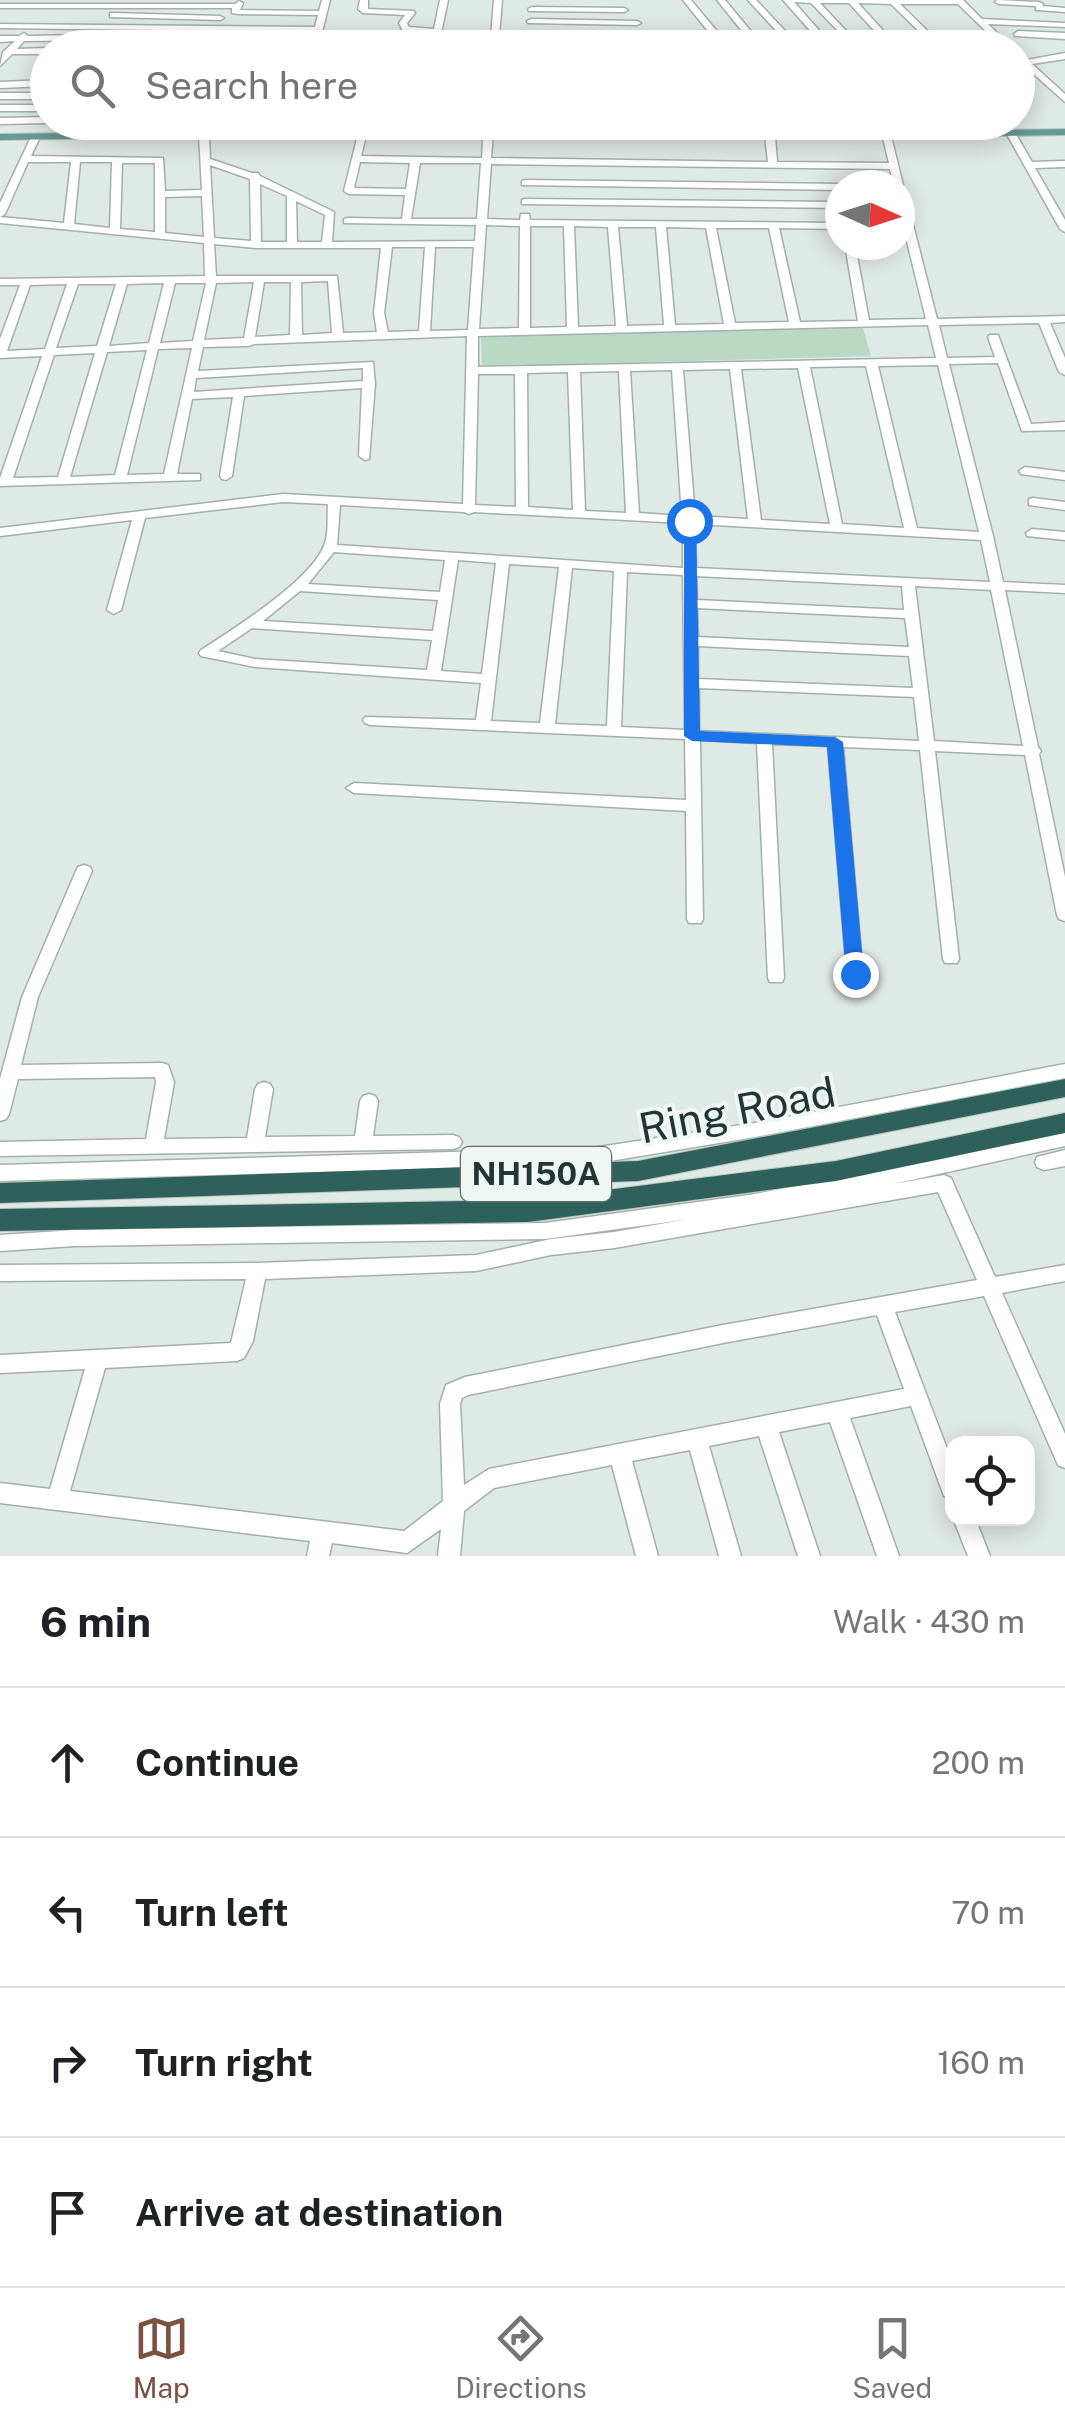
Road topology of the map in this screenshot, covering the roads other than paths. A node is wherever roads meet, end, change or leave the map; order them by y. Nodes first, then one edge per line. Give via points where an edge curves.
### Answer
1 (280, 0) edge
2 (326, 0) edge
3 (364, 0) edge
4 (410, 0) edge
5 (444, 0) edge
6 (498, 0) edge
7 (687, 0) edge
8 (721, 0) edge
9 (752, 0) edge
10 (789, 0) edge
11 (813, 0) edge
12 (851, 1) edge
13 (894, 1) edge
14 (958, 1) edge
15 (998, 1) edge
16 (182, 2) edge
17 (83, 3) edge
18 (239, 3) edge
19 (532, 4) edge
20 (1039, 4) edge
21 (0, 6) edge
22 (49, 6) junction
23 (624, 10) dead end
24 (1065, 10) edge
25 (272, 12) junction
26 (323, 13) junction
27 (411, 13) junction
28 (0, 15) edge
29 (41, 15) junction
30 (93, 15) junction
31 (153, 15) junction
32 (220, 18) dead end
33 (978, 20) junction
34 (531, 21) junction
35 (1016, 22) junction
36 (637, 23) dead end
37 (1039, 24) junction
38 (1065, 25) edge
39 (0, 26) edge
40 (33, 26) junction
41 (121, 27) junction
42 (319, 30) joint
43 (417, 30) edge
44 (438, 30) edge
45 (496, 30) edge
46 (530, 30) edge
47 (711, 30) edge
48 (745, 30) edge
49 (779, 30) edge
50 (814, 30) edge
51 (841, 30) edge
52 (878, 30) edge
53 (923, 30) edge
54 (989, 30) edge
55 (1035, 35) edge
56 (1065, 36) edge
57 (0, 38) edge
58 (22, 39) junction
59 (30, 39) edge
60 (1047, 40) dead end
61 (30, 53) edge
62 (1065, 55) edge
63 (3, 56) edge
64 (30, 58) edge
65 (1035, 62) edge
66 (1035, 75) edge
67 (30, 84) edge
68 (0, 85) edge
69 (0, 96) edge
70 (30, 96) edge
71 (1065, 100) edge
72 (0, 108) edge
73 (30, 108) edge
74 (0, 120) edge
75 (30, 120) edge
76 (1065, 120) edge
77 (1035, 133) edge
78 (1065, 133) edge
79 (1047, 134) junction
80 (0, 139) edge
81 (30, 139) edge
82 (33, 140) edge
83 (204, 140) edge
84 (361, 140) edge
85 (487, 140) edge
86 (770, 140) edge
87 (888, 140) edge
88 (1014, 140) edge
89 (24, 158) junction
90 (76, 159) junction
91 (356, 159) junction
92 (117, 160) junction
93 (414, 160) junction
94 (206, 162) junction
95 (485, 162) junction
96 (525, 162) junction
97 (773, 164) junction
98 (1065, 164) edge
99 (836, 165) junction
100 (893, 166) junction
101 (1029, 166) junction
102 (837, 170) edge
103 (894, 170) edge
104 (255, 175) junction
105 (525, 182) junction
106 (825, 189) edge
107 (207, 192) junction
108 (410, 192) junction
109 (160, 194) junction
110 (291, 198) junction
111 (525, 202) junction
112 (825, 204) edge
113 (0, 217) edge
114 (348, 221) dead end
115 (406, 222) junction
116 (481, 222) junction
117 (525, 222) junction
118 (569, 223) junction
119 (612, 223) junction
120 (661, 224) junction
121 (710, 224) junction
122 (68, 225) junction
123 (773, 225) junction
124 (825, 226) edge
125 (115, 230) junction
126 (1065, 230) edge
127 (160, 236) junction
128 (208, 242) junction
129 (256, 244) junction
130 (292, 244) junction
131 (327, 244) junction
132 (388, 244) junction
133 (430, 244) junction
134 (480, 244) junction
135 (853, 260) edge
136 (914, 260) edge
137 (260, 280) junction
138 (296, 280) junction
139 (0, 282) edge
140 (26, 282) junction
141 (73, 282) junction
142 (122, 282) junction
143 (170, 282) junction
144 (211, 282) junction
145 (1043, 318) junction
146 (1065, 319) edge
147 (931, 320) junction
148 (864, 322) junction
149 (730, 324) junction
150 (795, 324) junction
151 (670, 328) junction
152 (572, 330) junction
153 (622, 330) junction
154 (474, 332) junction
155 (524, 332) junction
156 (383, 334) junction
157 (424, 334) junction
158 (338, 336) junction
159 (994, 336) dead end
160 (296, 339) junction
161 (249, 342) junction
162 (200, 345) junction
163 (154, 347) junction
164 (101, 350) junction
165 (51, 352) junction
166 (0, 355) edge
167 (999, 360) junction
168 (871, 362) junction
169 (942, 362) junction
170 (803, 363) junction
171 (735, 364) junction
172 (677, 366) junction
173 (624, 367) junction
174 (574, 368) junction
175 (522, 370) junction
176 (473, 371) junction
177 (1065, 372) edge
178 (192, 376) junction
179 (369, 384) junction
180 (238, 394) junction
181 (188, 396) junction
182 (1065, 426) edge
183 (366, 456) dead end
184 (1024, 471) dead end
185 (196, 476) dead end
186 (1065, 476) edge
187 (170, 477) junction
188 (120, 479) junction
189 (63, 480) junction
190 (3, 482) edge
191 (334, 501) junction
192 (1033, 502) dead end
193 (221, 506) junction
194 (1065, 506) edge
195 (470, 510) junction
196 (522, 512) junction
197 (140, 515) junction
198 (579, 515) junction
199 (633, 518) junction
200 (689, 521) junction
201 (755, 524) junction
202 (837, 528) junction
203 (0, 532) edge
204 (911, 532) junction
205 (1032, 532) dead end
206 (986, 536) junction
207 (1065, 536) edge
208 (330, 548) junction
209 (452, 556) junction
210 (503, 560) junction
211 (566, 564) junction
212 (620, 567) junction
213 (690, 572) junction
214 (908, 582) junction
215 (998, 586) junction
216 (296, 587) junction
217 (1065, 589) edge
218 (446, 596) junction
219 (690, 604) junction
220 (114, 610) dead end
221 (912, 614) junction
222 (252, 624) junction
223 (439, 636) junction
224 (691, 641) junction
225 (914, 652) junction
226 (433, 676) junction
227 (489, 679) junction
228 (691, 683) junction
229 (920, 693) junction
230 (370, 720) dead end
231 (483, 726) junction
232 (548, 729) junction
233 (614, 732) junction
234 (692, 736) junction
235 (764, 739) junction
236 (835, 742) junction
237 (926, 746) junction
238 (1034, 752) junction
239 (354, 788) dead end
240 (693, 806) junction
241 (84, 871) dead end
242 (1065, 915) edge
243 (695, 919) dead end
244 (951, 959) dead end
245 (855, 974) dead end
246 (776, 978) dead end
247 (1065, 1071) edge
248 (11, 1072) junction
249 (1065, 1088) edge
250 (264, 1089) dead end
251 (369, 1102) dead end
252 (0, 1114) edge
253 (1065, 1123) edge
254 (1065, 1139) edge
255 (453, 1142) dead end
256 (363, 1143) junction
257 (256, 1145) junction
258 (154, 1147) junction
259 (0, 1149) edge
260 (1065, 1158) edge
261 (1044, 1162) dead end
262 (0, 1173) edge
263 (0, 1193) edge
264 (0, 1220) edge
265 (410, 1234) junction
266 (0, 1243) edge
267 (430, 1265) junction
268 (257, 1271) junction
269 (1065, 1273) edge
270 (0, 1274) edge
271 (988, 1288) junction
272 (884, 1308) junction
273 (97, 1361) junction
274 (0, 1364) edge
275 (916, 1396) junction
276 (838, 1412) junction
277 (766, 1426) junction
278 (697, 1438) junction
279 (620, 1455) junction
280 (1065, 1458) edge
281 (945, 1471) edge
282 (0, 1493) edge
283 (58, 1500) junction
284 (454, 1506) junction
285 (967, 1526) edge
286 (323, 1533) junction
287 (414, 1549) edge
288 (318, 1556) edge
289 (449, 1556) edge
290 (647, 1556) edge
291 (730, 1556) edge
292 (809, 1556) edge
293 (888, 1556) edge
294 (979, 1556) edge

1 - 25 street
2 - 26 street
3 - 27 street via 362,9
4 - 27 street
5 - 44 street
6 - 45 street
7 - 47 street
8 - 48 street
9 - 49 street
10 - 11 street
10 - 50 street
11 - 12 street
11 - 51 street
12 - 13 street
12 - 52 street
13 - 14 street
13 - 53 street
14 - 33 street
15 - 20 street
15 - 35 street
16 - 17 street
16 - 18 street
16 - 31 street
17 - 22 street
17 - 30 street
18 - 25 street via 239,12
19 - 23 street
19 - 34 street
20 - 24 street
20 - 37 street
21 - 22 street
22 - 29 street
25 - 26 street
26 - 42 street
27 - 43 street via 403,23
28 - 29 street
29 - 30 street
29 - 40 street
30 - 31 street
31 - 32 street
31 - 41 street
33 - 35 street
33 - 54 street
34 - 36 street
34 - 46 street
35 - 37 street
37 - 38 street
39 - 40 street
40 - 41 street
40 - 58 street
41 - 42 street
55 - 56 street
57 - 58 street
58 - 59 street
58 - 63 street
60 - 62 street
61 - 63 street
62 - 65 street
63 - 64 street
66 - 71 street
67 - 68 street
69 - 70 street
72 - 73 street
74 - 75 street
76 - 79 main road
77 - 79 main road
78 - 79 main road
80 - 81 main road
82 - 89 street
83 - 94 street
84 - 91 street
85 - 95 street
86 - 97 street
87 - 100 street
88 - 101 street
89 - 90 street
89 - 113 street
90 - 92 street
90 - 122 street
91 - 93 street
91 - 108 street via 350,192
92 - 109 street via 160,160
92 - 125 street
93 - 95 street
93 - 108 street
94 - 104 street
94 - 107 street
95 - 96 street
95 - 116 street
96 - 97 street
96 - 105 street
97 - 99 street
98 - 101 street
99 - 100 street
99 - 102 street
100 - 103 street
101 - 126 street
104 - 110 street
104 - 129 street
105 - 106 street
105 - 111 street
107 - 109 street
107 - 128 street
108 - 115 street
109 - 127 street
110 - 130 street
110 - 131 street via 330,214
111 - 112 street
111 - 117 street
113 - 122 street
114 - 115 street
115 - 116 street
116 - 117 street
116 - 134 street
117 - 118 street
117 - 155 street
118 - 119 street
118 - 152 street
119 - 120 street
119 - 153 street
120 - 121 street
120 - 151 street
121 - 123 street
121 - 149 street
122 - 125 street
123 - 124 street
123 - 150 street
125 - 127 street
127 - 128 street
128 - 129 street
128 - 144 street
129 - 130 street
130 - 131 street
131 - 132 street
132 - 133 street
132 - 156 street via 379,314
133 - 134 street
133 - 157 street
134 - 154 street
135 - 148 street
136 - 147 street
137 - 138 street
137 - 144 street
137 - 161 street
138 - 158 street via 333,278
138 - 160 street
139 - 140 street
140 - 141 street
140 - 166 street
141 - 142 street
141 - 165 street
142 - 143 street
142 - 164 street
143 - 144 street
143 - 163 street
144 - 162 street
145 - 146 street
145 - 147 street
145 - 177 street
147 - 148 street
147 - 169 street
148 - 150 street
149 - 150 street
149 - 151 street
151 - 153 street
152 - 153 street
152 - 155 street
154 - 155 street
154 - 157 street
154 - 176 street
156 - 157 street
156 - 158 street
158 - 160 street
159 - 167 street
160 - 161 street
161 - 162 street
162 - 163 street
162 - 178 street
163 - 164 street
163 - 188 street
164 - 165 street
164 - 189 street
165 - 166 street
165 - 190 street
167 - 169 street
167 - 182 street via 1026,428
168 - 169 street
168 - 170 street
168 - 204 street
169 - 206 street
170 - 171 street
170 - 202 street
171 - 172 street
171 - 201 street
172 - 173 street
172 - 200 street
173 - 174 street
173 - 199 street
174 - 175 street
174 - 198 street
175 - 176 street
175 - 196 street
176 - 195 street
178 - 179 street via 369,364
178 - 181 street
179 - 180 street
179 - 183 street
180 - 181 street
180 - 193 street
181 - 187 street
184 - 186 street
185 - 187 street
187 - 188 street
188 - 189 street
189 - 190 street
191 - 193 street via 283,498
191 - 195 street
191 - 208 street
192 - 194 street
193 - 197 street
195 - 196 street
196 - 198 street
197 - 203 street
197 - 220 street
198 - 199 street
199 - 200 street
200 - 201 street
200 - 213 street
201 - 202 street
202 - 204 street
204 - 206 street
205 - 207 street
206 - 215 street
208 - 209 street
208 - 216 street
209 - 210 street
209 - 218 street
210 - 211 street
210 - 227 street
211 - 212 street
211 - 232 street
212 - 213 street
212 - 233 street
213 - 214 street
213 - 219 street
214 - 215 street
214 - 221 street
215 - 217 street
215 - 238 street
216 - 218 street
216 - 222 street
218 - 223 street
219 - 221 street
219 - 224 street
221 - 225 street
222 - 223 street
222 - 226 street via 206,653 255,663
223 - 226 street
224 - 225 street
224 - 228 street
225 - 229 street
226 - 227 street
227 - 231 street
228 - 229 street
228 - 234 street
229 - 237 street
230 - 231 street
231 - 232 street
232 - 233 street
233 - 234 street
234 - 235 street
234 - 240 street
235 - 236 street
235 - 246 street
236 - 237 street
236 - 245 street
237 - 238 street
237 - 244 street
238 - 242 street
239 - 240 street
240 - 243 street
241 - 248 street via 30,997
247 - 262 street via 592,1156
248 - 252 street
248 - 258 street via 162,1070
249 - 263 highway, Ring Road / NH150A via 638,1170
250 - 257 street
251 - 256 street
253 - 264 highway, Ring Road / NH150A via 836,1172 528,1212
254 - 265 street via 680,1214 545,1232
255 - 256 street
256 - 257 street
257 - 258 street
258 - 259 street
260 - 261 street
265 - 266 street
265 - 267 street
267 - 268 street
267 - 271 street via 476,1263 944,1183
268 - 270 street
268 - 273 street via 236,1352
269 - 271 street
271 - 272 street
271 - 280 street
272 - 275 street
272 - 284 street via 465,1386 450,1404
273 - 274 street
273 - 283 street
275 - 276 street
275 - 281 street
276 - 277 street
276 - 293 street
277 - 278 street
277 - 292 street
278 - 279 street
278 - 291 street
279 - 284 street via 488,1479
279 - 290 street
282 - 283 street
283 - 286 street
284 - 287 street
284 - 289 street
285 - 294 street
286 - 287 street
286 - 288 street

